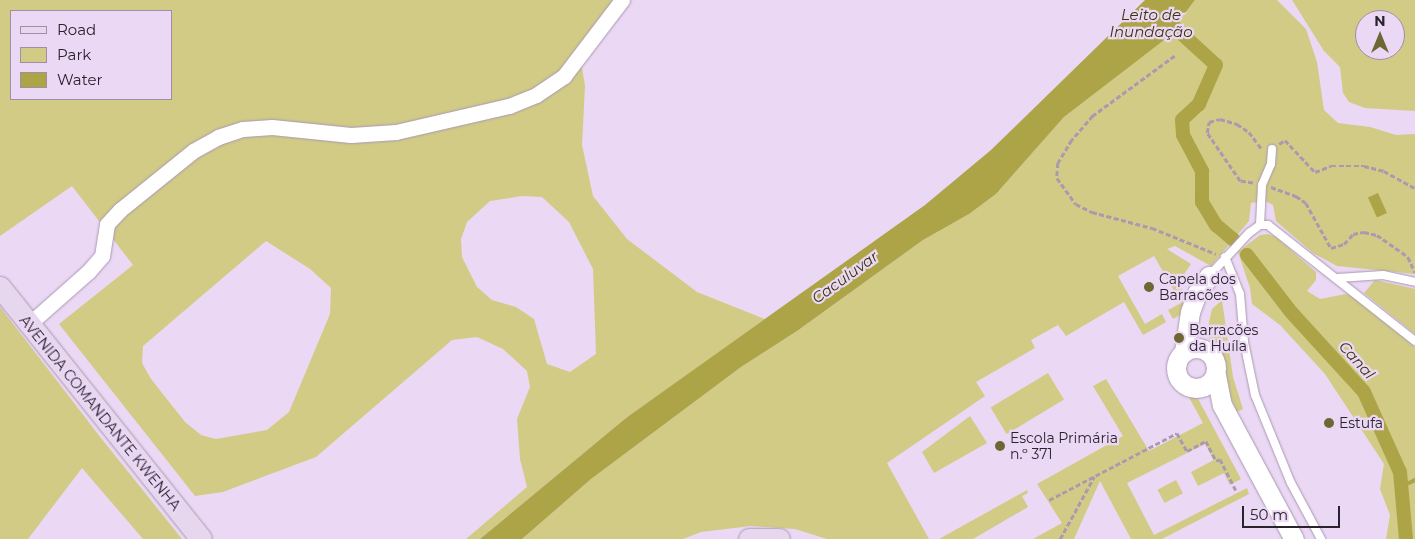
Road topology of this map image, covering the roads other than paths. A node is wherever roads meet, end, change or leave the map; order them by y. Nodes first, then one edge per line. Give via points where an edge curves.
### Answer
1 (622, 0) edge
2 (1272, 149) road end
3 (1260, 225) junction
4 (1225, 257) junction
5 (1209, 276) joint
6 (1338, 278) junction
7 (1415, 282) edge
8 (0, 287) edge
9 (1197, 293) junction
10 (28, 325) junction
11 (1415, 341) edge
12 (1207, 351) junction
13 (1184, 352) junction
14 (1216, 375) junction
15 (1195, 389) junction
16 (1222, 405) junction
17 (201, 539) edge
18 (749, 539) edge
19 (779, 539) edge
20 (1294, 539) edge
21 (1322, 539) edge

1 - 10 street via 564,76 536,95 509,106 396,132 351,135 272,127 243,129 218,137 193,151 120,210 107,224 102,256
2 - 3 lane via 1271,164 1262,185
3 - 4 lane
3 - 6 lane via 1281,232
4 - 5 lane
4 - 21 lane via 1240,294 1244,342 1255,395 1291,483
5 - 9 street
6 - 7 lane via 1383,275
6 - 11 lane
8 - 10 main road, AVENIDA COMANDANTE KWENHA
9 - 12 street via 1199,331
9 - 13 street via 1190,312
10 - 17 main road, AVENIDA COMANDANTE KWENHA
12 - 13 street via 1194,348
12 - 14 street via 1215,361
13 - 15 street via 1178,359 1176,372 1182,384
14 - 15 street via 1208,385
14 - 16 street
15 - 16 street
16 - 20 street
18 - 19 main road

